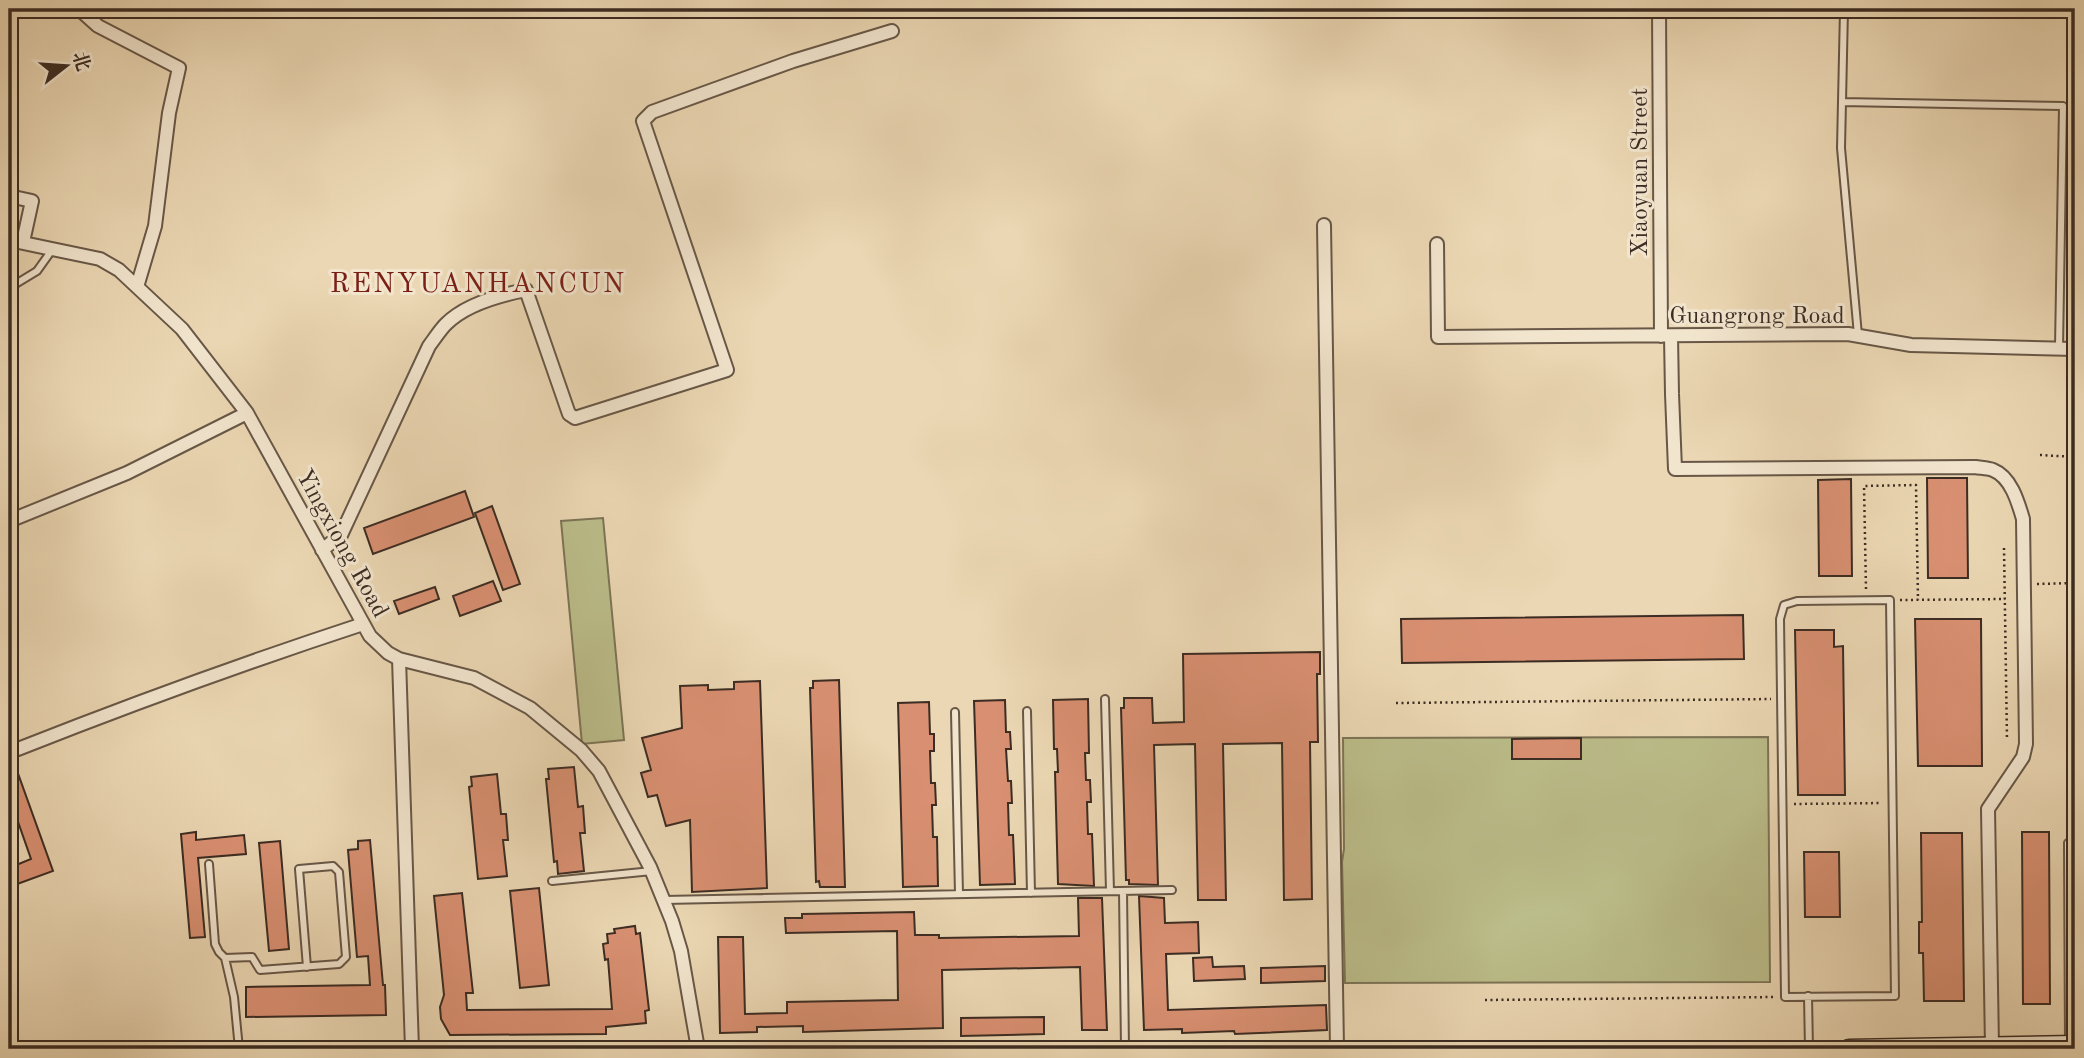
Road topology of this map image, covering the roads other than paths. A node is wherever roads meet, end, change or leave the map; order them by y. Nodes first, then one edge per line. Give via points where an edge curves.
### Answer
1 (79, 9) edge
2 (1659, 9) edge
3 (1844, 9) edge
4 (892, 31) dead end
5 (1842, 102) junction
6 (9, 196) edge
7 (1324, 225) dead end
8 (9, 240) edge
9 (23, 242) junction
10 (1437, 244) dead end
11 (53, 249) junction
12 (136, 287) junction
13 (9, 288) edge
14 (1666, 336) junction
15 (1858, 336) junction
16 (2059, 348) junction
17 (2075, 349) edge
18 (247, 413) junction
19 (9, 521) edge
20 (322, 550) junction
21 (363, 624) junction
22 (399, 659) junction
23 (1105, 699) dead end
24 (1027, 711) dead end
25 (955, 712) dead end
26 (13, 750) edge
27 (2068, 843) dead end
28 (209, 864) dead end
29 (652, 871) junction
30 (552, 881) dead end
31 (1172, 890) dead end
32 (1110, 891) junction
33 (1123, 891) junction
34 (1031, 893) junction
35 (959, 894) junction
36 (664, 900) junction
37 (225, 958) junction
38 (307, 967) junction
39 (1808, 996) junction
40 (2072, 1045) edge
41 (1992, 1046) junction
42 (239, 1049) edge
43 (412, 1049) edge
44 (698, 1049) edge
45 (1125, 1049) edge
46 (1336, 1049) edge
47 (1809, 1049) edge
48 (1849, 1049) edge

1 - 12 street via 98,26 179,68 155,226
2 - 14 street, Xiaoyuan Street
3 - 5 lane
4 - 20 street via 652,111 643,121 727,370 575,418 569,414 526,290 464,310 446,323 429,346 341,535
5 - 15 lane
5 - 16 lane via 2063,106
6 - 9 street via 32,201
7 - 46 street
8 - 9 street, Yingxiong Road
9 - 11 street, Yingxiong Road
10 - 14 street, Guangrong Road via 1438,337
11 - 12 street, Yingxiong Road via 100,259
11 - 13 lane via 37,271
12 - 18 street, Yingxiong Road via 181,329
14 - 15 street, Guangrong Road
14 - 41 street, Xiaoyuan Street via 1675,468 1975,467 1995,471 2008,482 2017,500 2023,519 2026,744 2023,757 1988,809
15 - 16 street, Guangrong Road via 1911,345
16 - 17 street, Guangrong Road
18 - 19 street via 127,473
18 - 20 street, Yingxiong Road
20 - 21 street, Yingxiong Road
21 - 22 street, Yingxiong Road via 370,636
21 - 26 street
22 - 29 street, Yingxiong Road via 474,678 530,708 599,771
22 - 43 street
23 - 32 lane
24 - 34 lane
25 - 35 lane
27 - 40 lane
28 - 37 lane via 215,944
29 - 30 lane
29 - 36 street, Yingxiong Road
31 - 33 lane
32 - 33 lane
32 - 34 lane
33 - 45 lane
34 - 35 lane
35 - 36 lane
36 - 44 street, Yingxiong Road via 681,951
37 - 38 lane via 252,957 260,970
37 - 42 lane
38 - 38 lane via 339,964 346,957 339,872 333,866 299,869
39 - 39 lane via 1895,996 1890,600 1797,601 1784,605 1780,619 1785,997
39 - 47 lane
40 - 41 main road
41 - 48 main road

